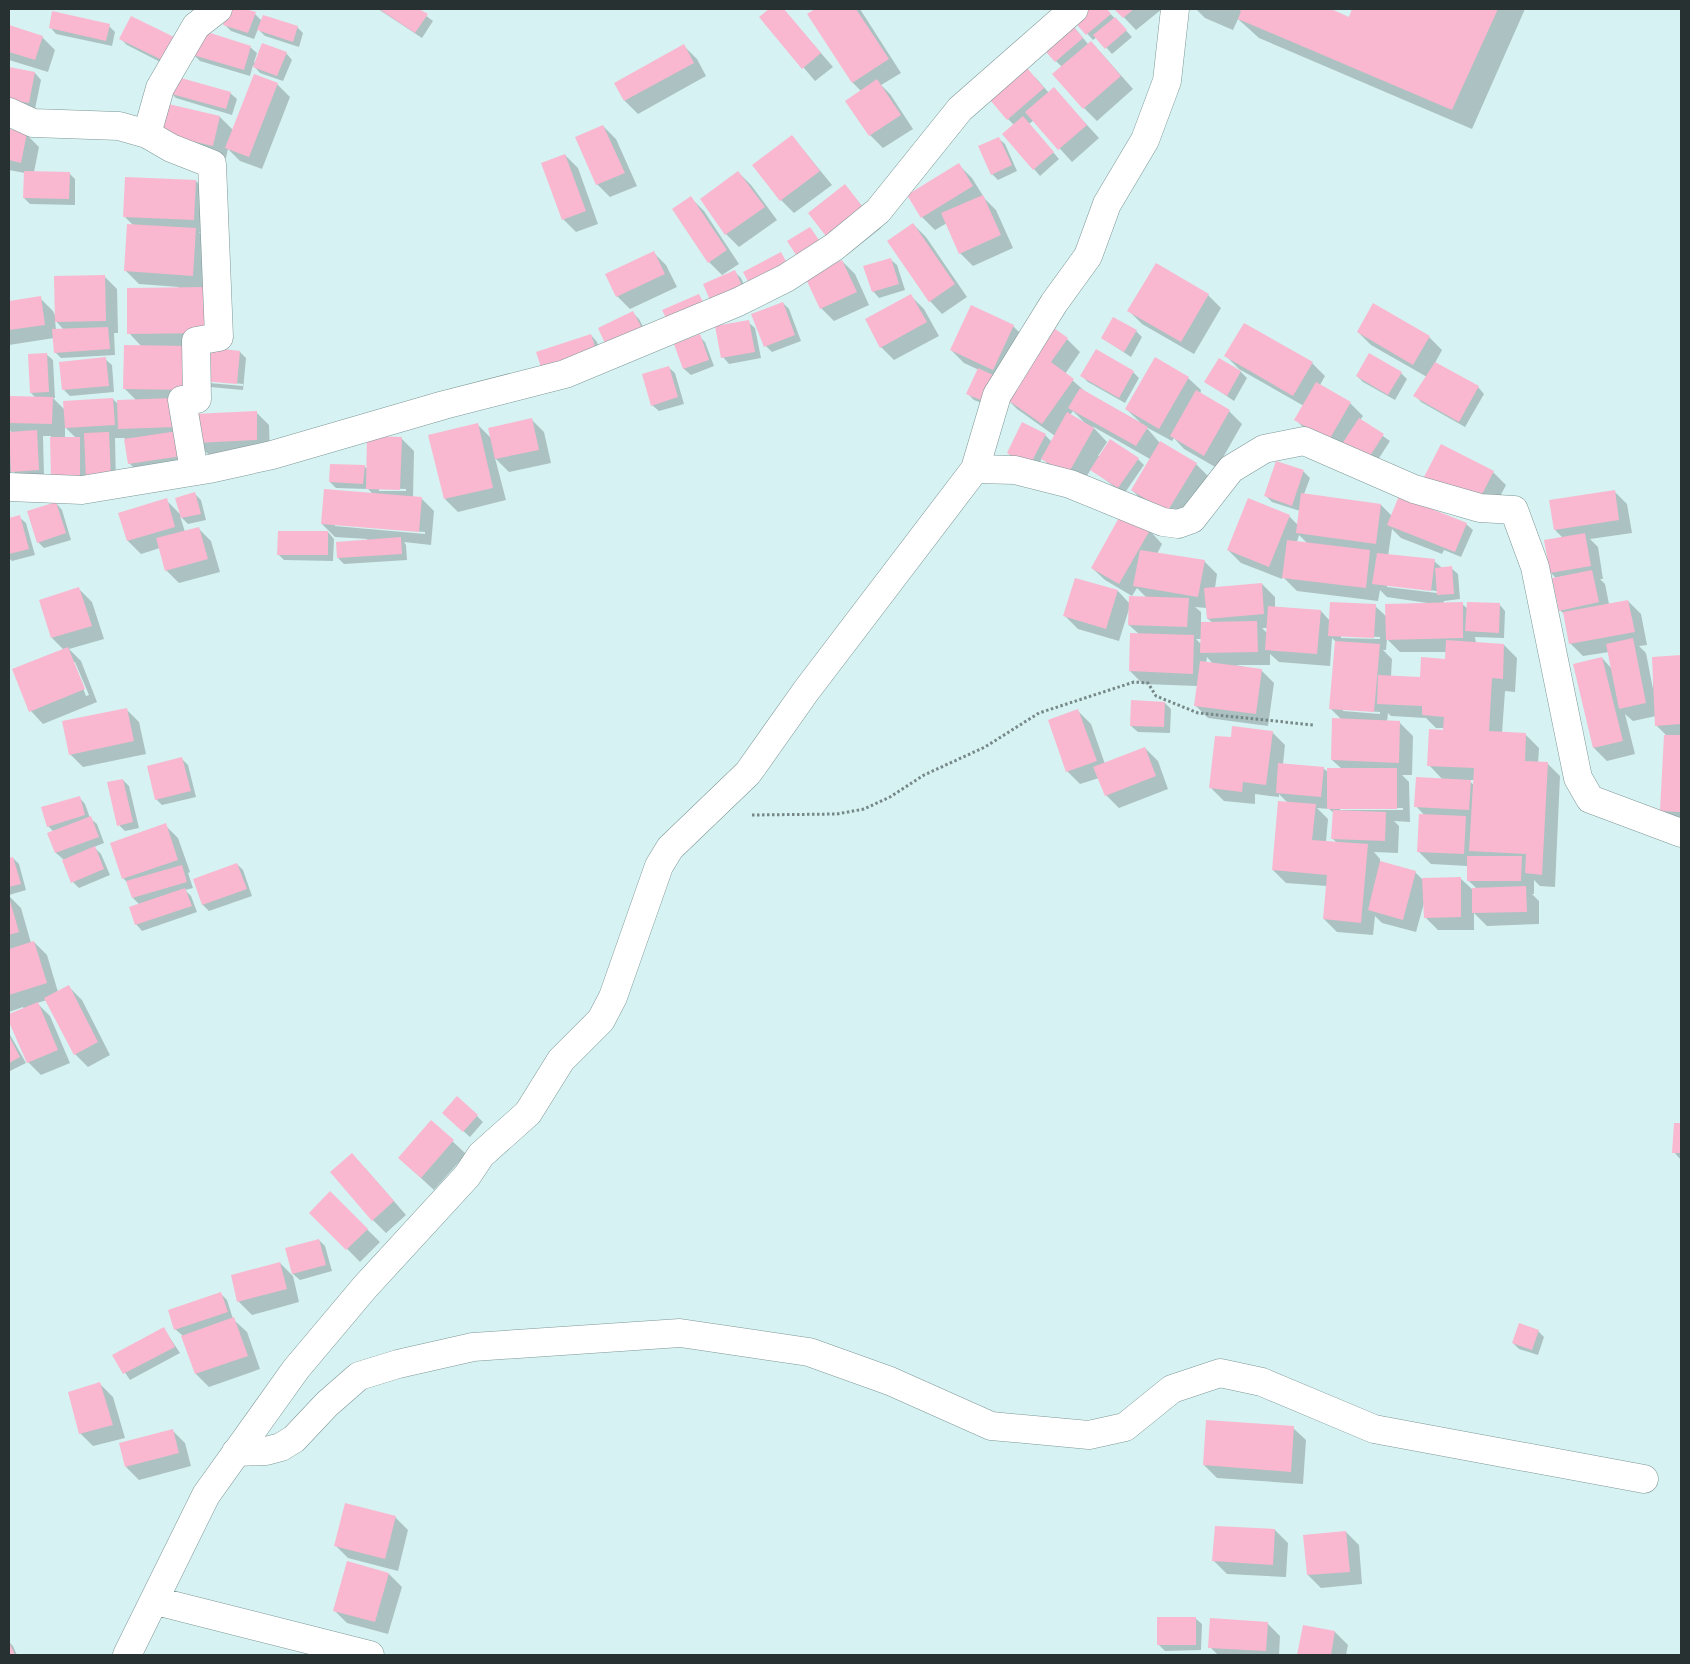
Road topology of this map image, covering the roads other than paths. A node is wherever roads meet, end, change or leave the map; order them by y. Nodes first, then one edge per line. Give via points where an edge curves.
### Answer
1 (218, 9) edge
2 (1074, 9) edge
3 (1175, 9) edge
4 (9, 112) edge
5 (146, 134) junction
6 (975, 469) junction
7 (194, 471) junction
8 (9, 487) edge
9 (1681, 833) edge
10 (236, 1452) junction
11 (1644, 1479) dead end
12 (156, 1600) junction
13 (127, 1655) edge
14 (370, 1655) edge

1 - 5 street via 196,26 160,88
2 - 7 street via 960,109 878,211 834,247 786,278 738,302 565,374 272,455
3 - 6 street via 1167,81 1145,140 1106,204 1088,256 1054,303 997,395
4 - 5 street via 32,123 119,126
5 - 7 street via 212,164 218,337 196,341 197,399 182,400
6 - 9 street via 1015,470 1070,484 1163,522 1178,524 1192,519 1231,469 1264,449 1304,441 1414,489 1480,508 1514,510 1534,566 1578,778 1590,799
6 - 10 street via 806,691 748,773 670,848 658,866 613,997 601,1020 561,1060 528,1112 481,1155 467,1176 365,1287 296,1369
7 - 8 street via 82,490
10 - 11 street via 281,1448 359,1376 398,1364 473,1346 680,1332 809,1352 890,1381 991,1426 1089,1435 1125,1427 1172,1389 1220,1373 1262,1382 1374,1429
10 - 12 street via 206,1495
12 - 13 street
12 - 14 street

